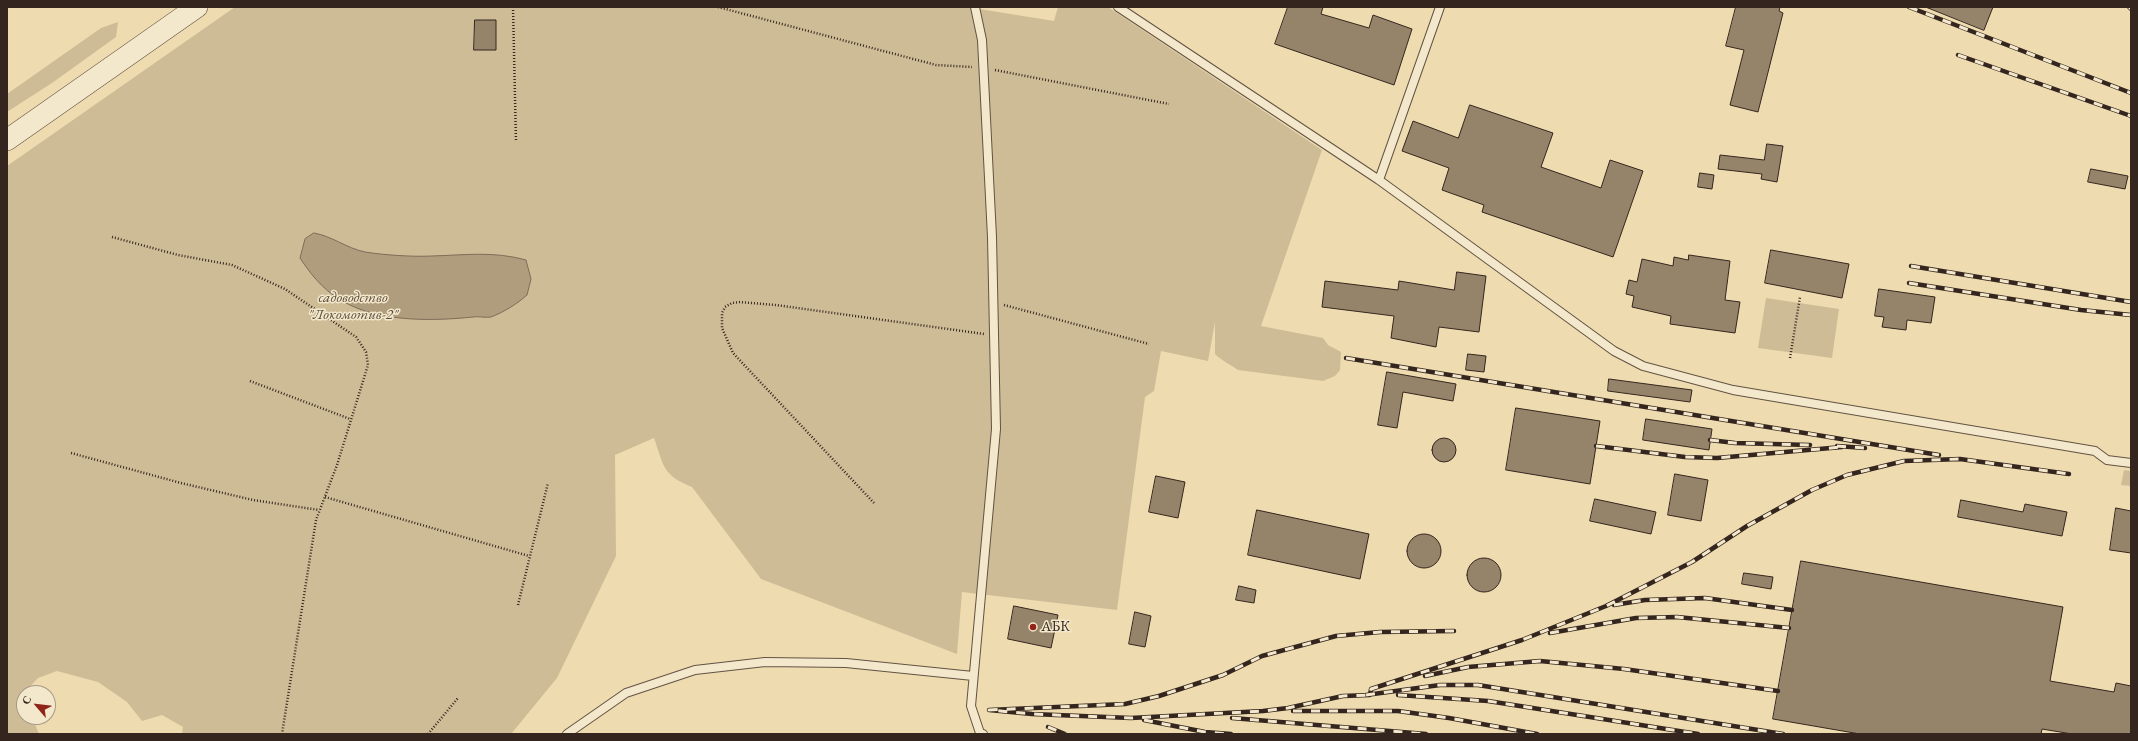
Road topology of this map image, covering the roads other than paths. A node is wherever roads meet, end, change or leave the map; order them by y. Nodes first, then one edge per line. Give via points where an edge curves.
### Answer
1 (197, 7) edge
2 (975, 7) edge
3 (1118, 7) edge
4 (1440, 7) edge
5 (7, 140) edge
6 (1379, 180) junction
7 (2131, 463) edge
8 (973, 676) junction
9 (567, 734) edge
10 (982, 734) edge

1 - 5 street
2 - 8 lane via 982,40 992,237 996,429
3 - 6 lane
4 - 6 lane
6 - 7 lane via 1614,351 1643,366 1733,390 2095,451 2107,460
8 - 9 lane via 838,663 765,662 695,670 626,693
8 - 10 lane via 971,706

